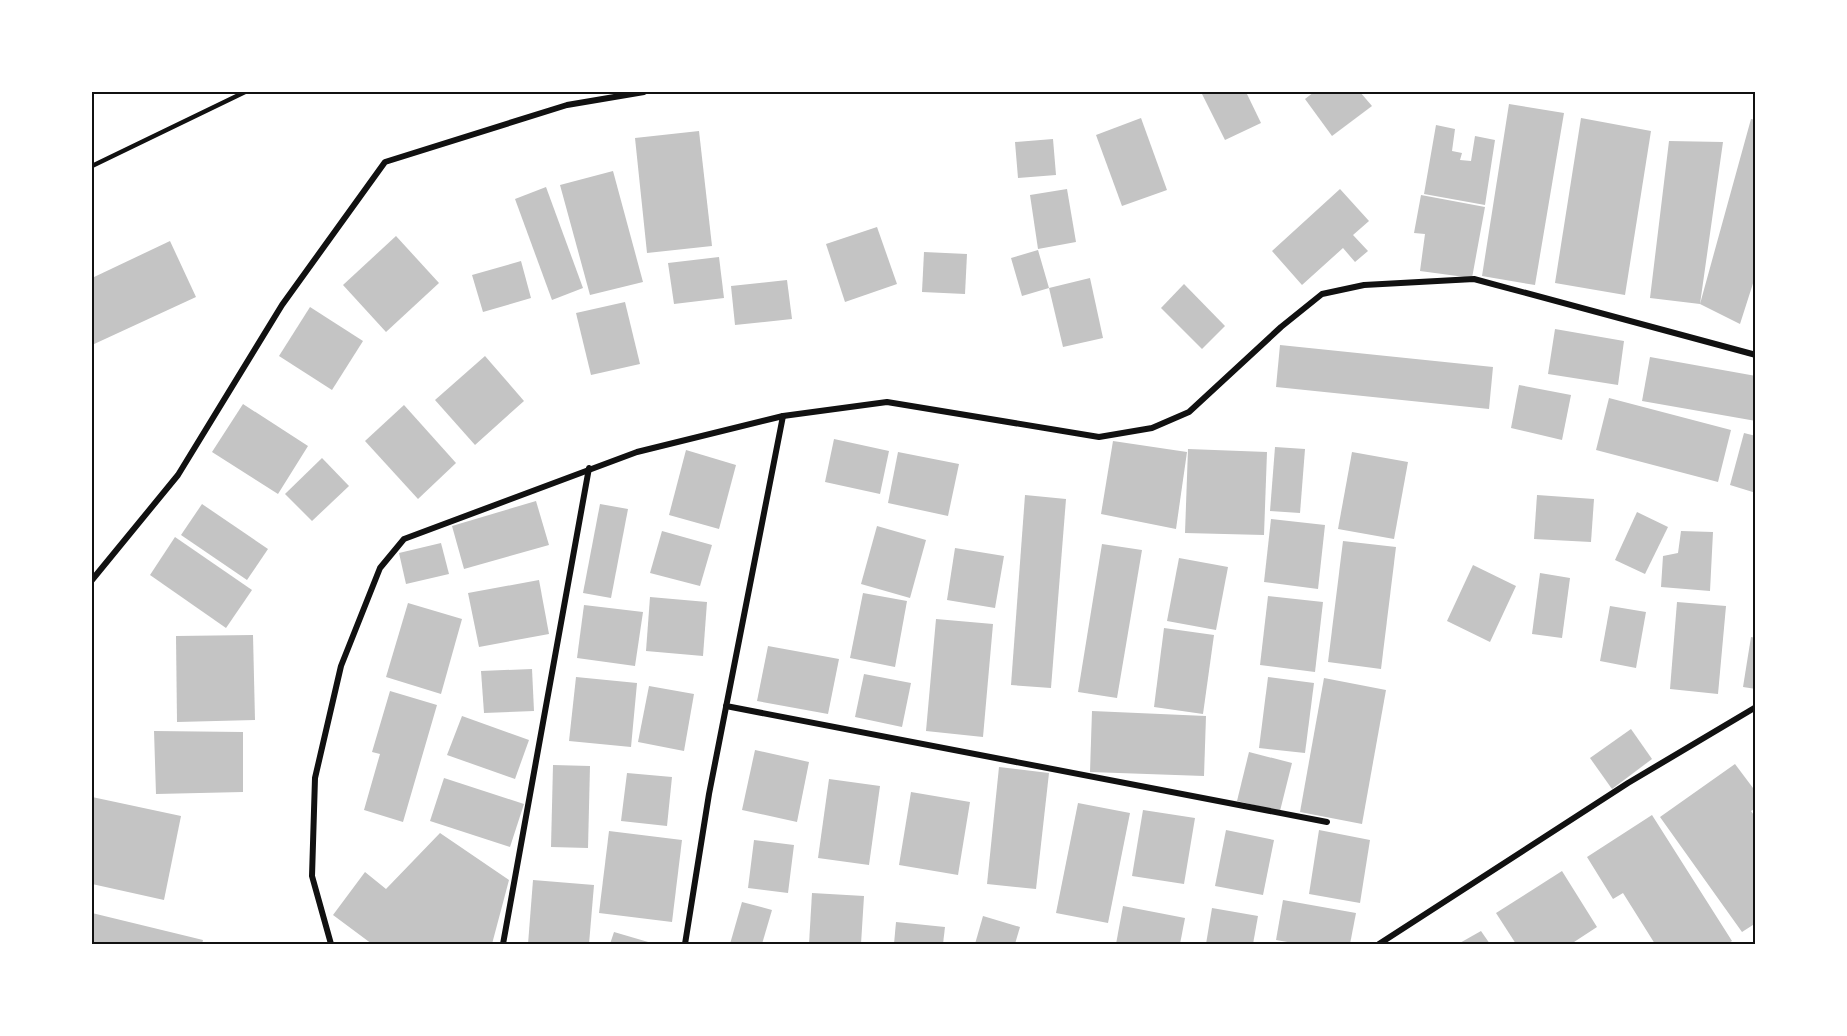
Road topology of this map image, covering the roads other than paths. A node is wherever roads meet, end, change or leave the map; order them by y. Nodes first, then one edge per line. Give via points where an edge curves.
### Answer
1 (245, 92) edge
2 (644, 92) edge
3 (92, 166) edge
4 (1755, 355) edge
5 (783, 416) junction
6 (589, 468) junction
7 (92, 580) edge
8 (726, 706) junction
9 (1755, 707) edge
10 (1327, 822) dead end
11 (331, 945) edge
12 (503, 945) edge
13 (685, 945) edge
14 (1379, 945) edge

1 - 3 lane
2 - 7 street via 567,105 385,162 282,305 178,476
4 - 5 street via 1474,279 1364,285 1322,294 1189,412 1152,428 1099,436 887,402
5 - 6 street via 637,452
5 - 8 street
6 - 11 street via 404,539 380,568 341,666 315,778 312,876
6 - 12 street
8 - 10 street
8 - 13 street
9 - 14 street via 1628,783

